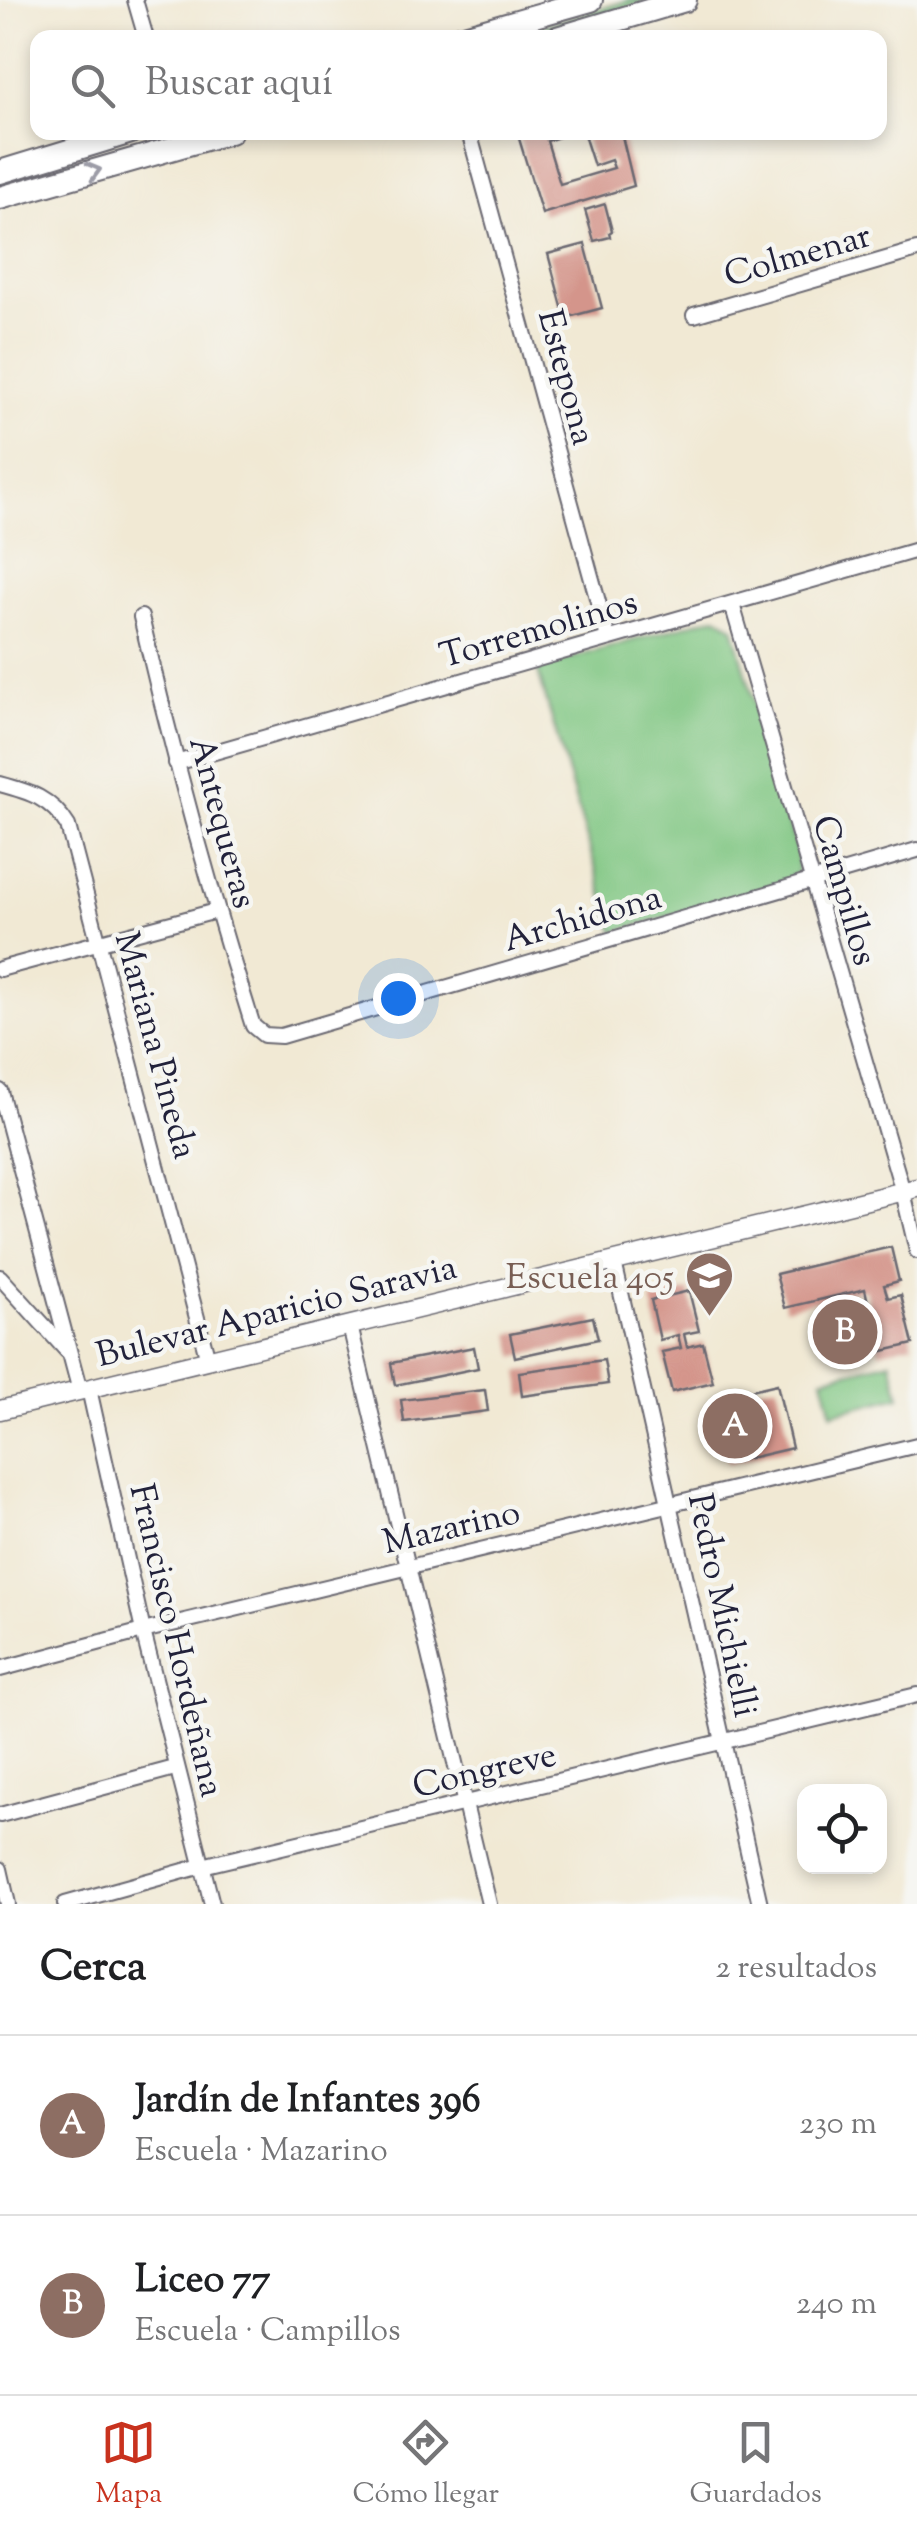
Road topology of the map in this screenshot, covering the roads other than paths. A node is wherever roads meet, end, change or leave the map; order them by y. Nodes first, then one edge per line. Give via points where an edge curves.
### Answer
1 (135, 0) edge
2 (591, 0) edge
3 (685, 0) edge
4 (144, 30) edge
5 (486, 30) edge
6 (584, 30) edge
7 (105, 140) edge
8 (180, 140) edge
9 (471, 140) edge
10 (0, 172) edge
11 (0, 198) edge
12 (917, 250) edge
13 (694, 316) dead end
14 (917, 550) edge
15 (732, 604) junction
16 (142, 618) dead end
17 (608, 638) junction
18 (176, 763) junction
19 (0, 784) edge
20 (917, 850) edge
21 (812, 881) junction
22 (216, 911) junction
23 (100, 944) junction
24 (0, 969) edge
25 (264, 1035) joint
26 (0, 1091) edge
27 (910, 1190) edge
28 (917, 1251) edge
29 (614, 1262) junction
30 (0, 1277) edge
31 (350, 1326) junction
32 (69, 1354) junction
33 (208, 1360) junction
34 (84, 1390) junction
35 (0, 1410) edge
36 (917, 1445) edge
37 (672, 1504) junction
38 (406, 1568) junction
39 (142, 1631) junction
40 (0, 1669) edge
41 (917, 1695) edge
42 (724, 1743) junction
43 (176, 1768) junction
44 (465, 1805) junction
45 (0, 1815) edge
46 (202, 1866) junction
47 (0, 1869) edge
48 (8, 1904) edge
49 (65, 1904) edge
50 (212, 1904) edge
51 (489, 1904) edge
52 (760, 1904) edge

1 - 4 street
2 - 5 main road
3 - 6 main road
7 - 10 main road
11 -> 8 main road
9 - 17 street, Estepona
12 - 13 street, Colmenar
14 - 15 street, Torremolinos
15 - 17 street, Torremolinos
15 - 21 street, Campillos
16 - 18 street, Antequeras
17 - 18 street, Torremolinos
18 - 22 street, Antequeras
19 - 23 street, Mariana Pineda via 38,795 68,826
20 - 21 street, Archidona
21 - 25 street, Archidona via 281,1036
21 - 27 street, Campillos
22 - 23 street
22 - 25 street, Antequeras via 252,1026
23 - 24 street
23 - 33 street, Mariana Pineda
26 - 32 street, Francisco Hordeñana
27 - 28 street, Campillos
27 - 29 street, Bulevar Aparicio Saravia
29 - 31 street, Bulevar Aparicio Saravia
29 - 37 street, Pedro Michielli
30 - 32 street
31 - 33 street, Bulevar Aparicio Saravia
31 - 38 street
32 - 34 street, Francisco Hordeñana
33 - 34 street, Bulevar Aparicio Saravia
34 - 35 street, Bulevar Aparicio Saravia
34 - 39 street, Francisco Hordeñana
36 - 37 street, Mazarino
37 - 38 street, Mazarino
37 - 42 street, Pedro Michielli
38 - 39 street, Mazarino
38 - 44 street
39 - 40 street, Mazarino
39 - 43 street, Francisco Hordeñana
41 - 42 street, Congreve
42 - 44 street, Congreve
42 - 52 street, Pedro Michielli
43 - 45 street
43 - 46 street, Francisco Hordeñana
44 - 46 street, Congreve
44 - 51 street
46 - 49 street, Congreve
46 - 50 street, Francisco Hordeñana
47 - 48 street

